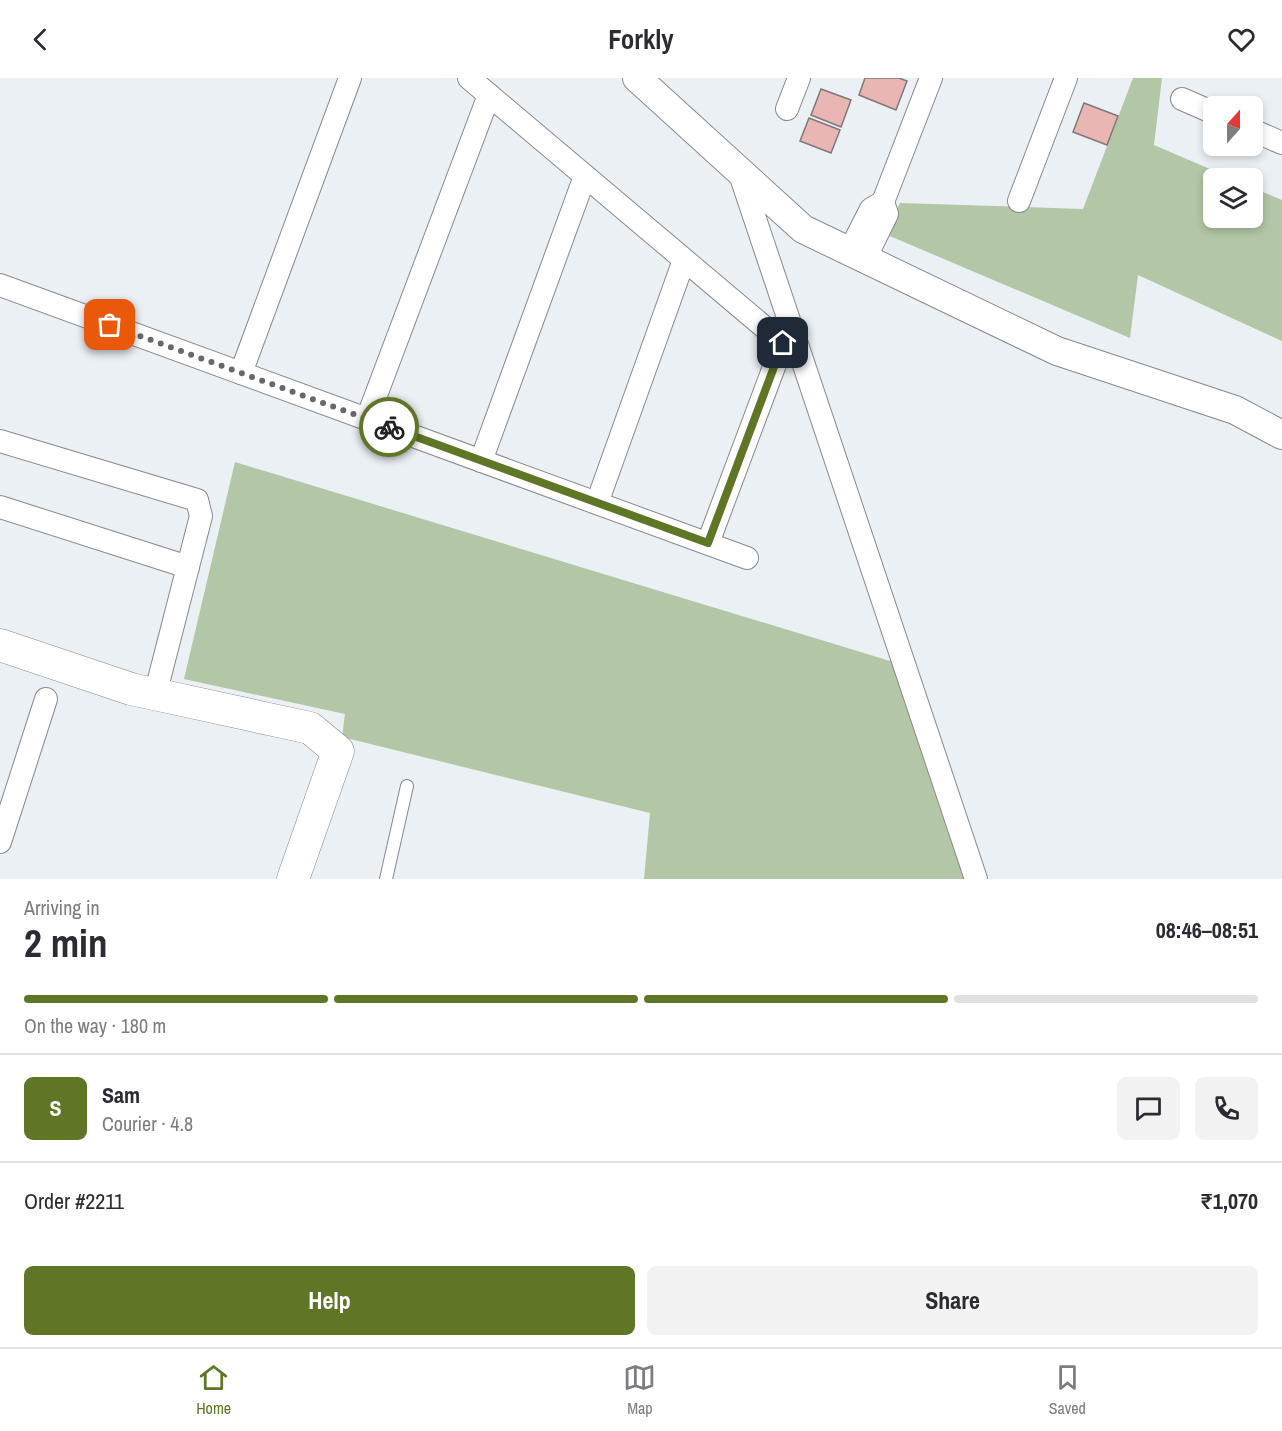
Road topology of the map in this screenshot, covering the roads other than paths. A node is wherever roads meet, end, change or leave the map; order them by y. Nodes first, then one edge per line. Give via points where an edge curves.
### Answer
1 (350, 78) edge
2 (469, 78) edge
3 (637, 78) edge
4 (799, 78) edge
5 (931, 78) edge
6 (1066, 78) edge
7 (489, 95) junction
8 (1182, 99) dead end
9 (1203, 108) edge
10 (786, 110) dead end
11 (1263, 134) edge
12 (1282, 142) edge
13 (740, 171) junction
14 (585, 176) junction
15 (1019, 201) dead end
16 (857, 255) junction
17 (684, 260) junction
18 (0, 285) edge
19 (241, 373) junction
20 (367, 419) junction
21 (1282, 435) edge
22 (0, 441) edge
23 (481, 460) junction
24 (597, 503) junction
25 (0, 507) edge
26 (708, 543) junction
27 (747, 558) dead end
28 (188, 567) junction
29 (0, 645) edge
30 (155, 695) junction
31 (46, 699) dead end
32 (407, 786) dead end
33 (0, 842) edge
34 (293, 879) edge
35 (386, 879) edge
36 (976, 879) edge

1 - 19 street
2 - 7 street
3 - 13 street
4 - 10 street
5 - 16 street via 883,202 871,209
6 - 15 street
7 - 14 street
7 - 20 street
8 - 9 street
11 - 12 street
13 - 16 street via 803,229
13 - 36 street
14 - 17 street
14 - 23 street
16 - 21 street via 1057,351 1234,410
17 - 24 street
17 - 26 street via 783,343
18 - 19 street
19 - 20 street
20 - 23 street
22 - 28 street via 197,500 201,516
23 - 24 street
24 - 26 street
25 - 28 street
26 - 27 street
28 - 30 street
29 - 30 main road
30 - 34 main road via 310,728 338,751
31 - 33 street
32 - 35 lane

